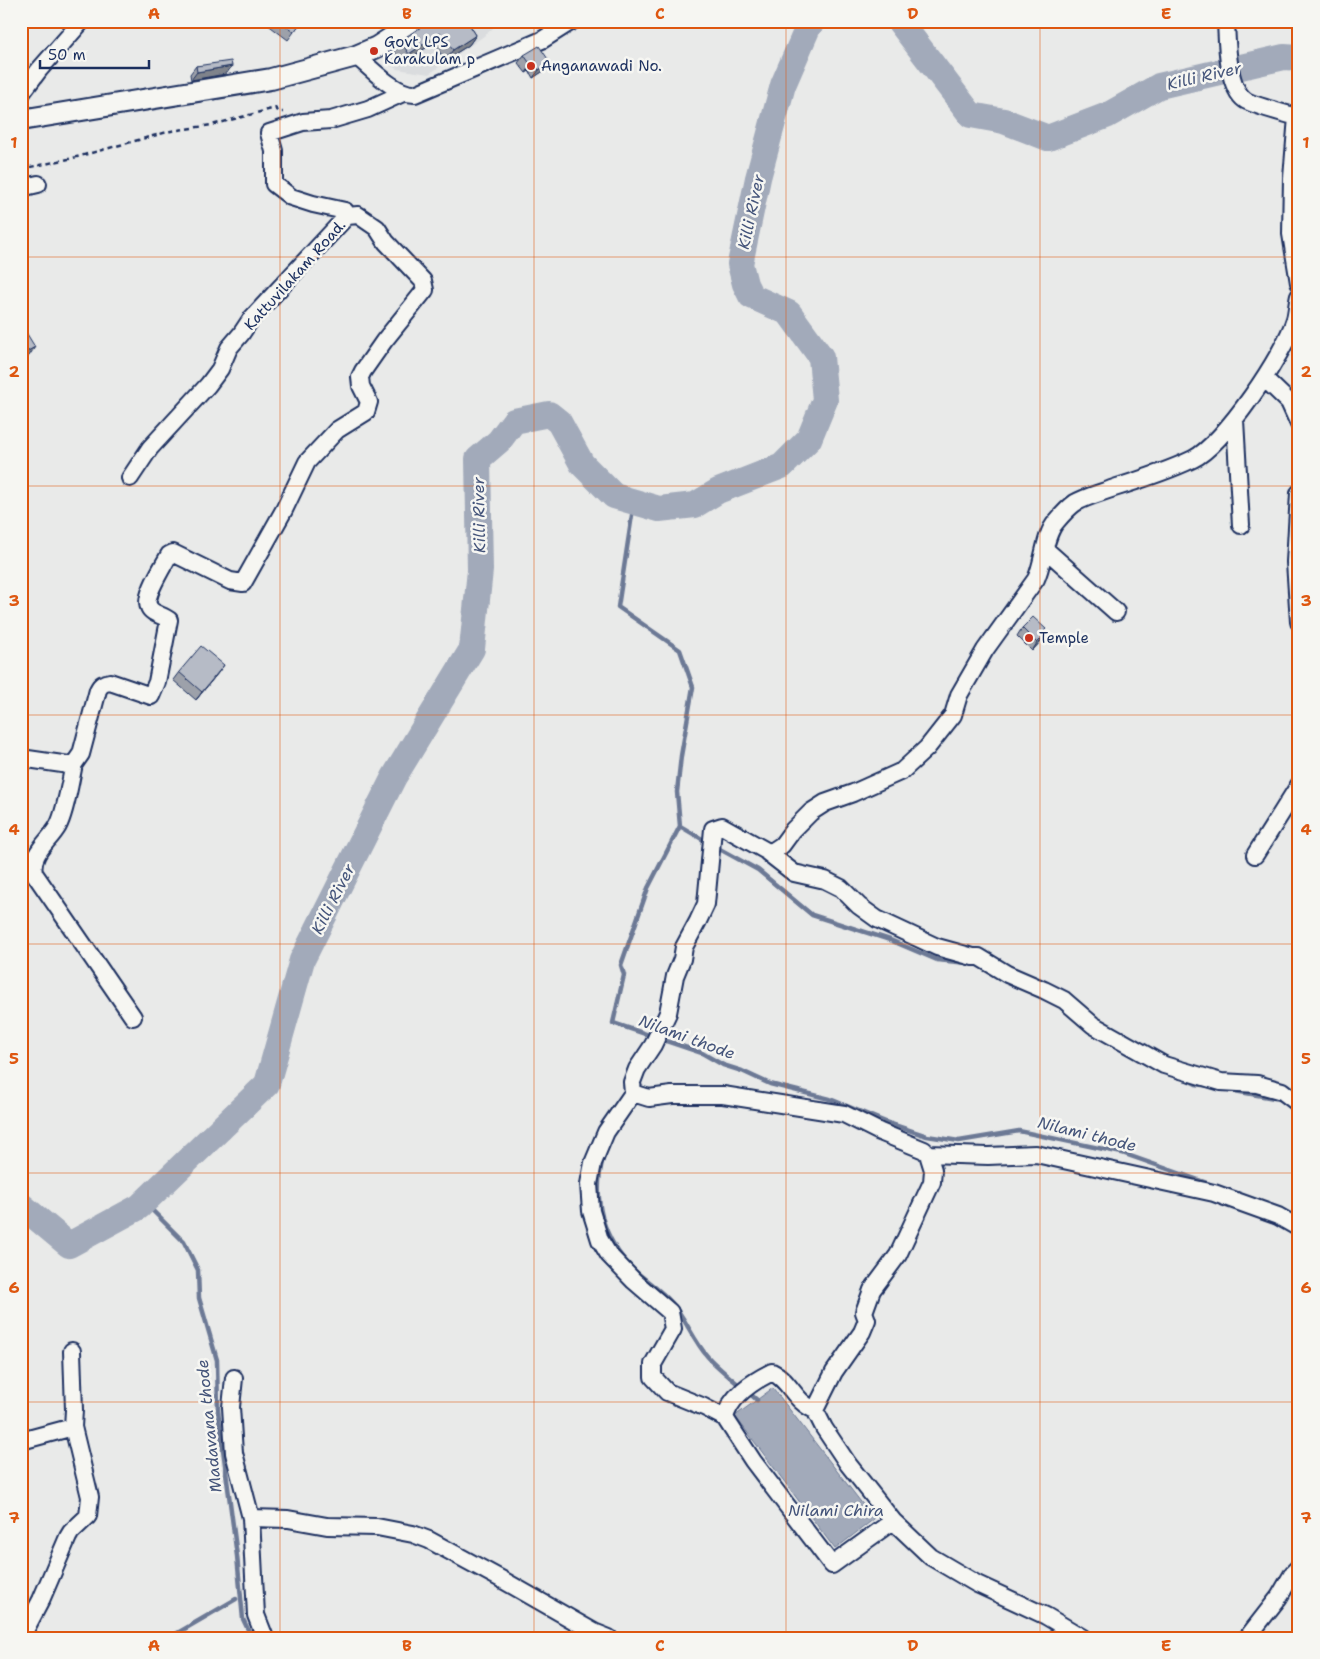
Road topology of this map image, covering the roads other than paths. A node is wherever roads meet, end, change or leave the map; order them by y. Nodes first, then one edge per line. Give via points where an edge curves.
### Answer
1 (82, 21) edge
2 (417, 21) edge
3 (572, 21) edge
4 (1226, 21) edge
5 (356, 56) junction
6 (403, 93) junction
7 (21, 94) edge
8 (1298, 116) edge
9 (21, 120) edge
10 (38, 184) dead end
11 (21, 188) edge
12 (347, 216) junction
13 (1299, 283) edge
14 (1299, 296) edge
15 (1264, 378) junction
16 (1235, 420) junction
17 (1299, 424) edge
18 (130, 478) dead end
19 (1299, 493) edge
20 (1241, 525) dead end
21 (1045, 549) junction
22 (1116, 612) dead end
23 (1299, 622) edge
24 (21, 758) edge
25 (74, 764) junction
26 (1299, 785) edge
27 (767, 852) junction
28 (1255, 855) dead end
29 (134, 1017) dead end
30 (633, 1094) junction
31 (1299, 1104) edge
32 (928, 1154) junction
33 (1299, 1228) edge
34 (72, 1350) dead end
35 (234, 1378) dead end
36 (815, 1410) junction
37 (725, 1418) junction
38 (72, 1427) junction
39 (21, 1440) edge
40 (251, 1518) junction
41 (893, 1522) junction
42 (1299, 1567) edge
43 (21, 1638) edge
44 (265, 1638) edge
45 (608, 1638) edge
46 (1083, 1638) edge
47 (1247, 1638) edge

1 - 7 street
2 - 5 main road via 377,47
3 - 6 street via 542,40 415,94
4 - 8 street via 1228,53 1236,90 1245,101
5 - 6 street
5 - 9 main road via 271,79
6 - 12 street, Kattuvilakam Road. via 368,109 331,120 303,122 269,133 274,151 274,184 291,197 345,211
8 - 13 street via 1291,234
10 - 11 street
12 - 18 street, Kattuvilakam Road. via 251,319 228,348 220,369 208,385 150,448
12 - 25 street via 358,215 377,228 422,282 425,290 384,340 360,377 369,402 366,412 337,430 307,462 243,583 230,581 173,553 169,555 147,604 169,620 157,682 151,696 110,682 101,685 81,754
14 - 15 street via 1295,319
15 - 16 street
15 - 17 street via 1289,402
16 - 20 street
16 - 21 street via 1195,458 1074,504 1055,522
19 - 23 street via 1296,562
21 - 22 street
21 - 27 street via 1036,579 985,650 959,695 953,715 927,748 902,771 818,807 782,845
24 - 25 street
25 - 29 street via 61,820 35,856 32,864 34,873
26 - 28 street
27 - 30 street via 722,826 713,829 706,904 684,946 668,1013 637,1069 632,1082
27 - 31 street via 794,873 825,880 841,888 877,919 938,947 979,957 1007,974 1064,1000 1093,1025 1164,1065 1222,1082 1257,1084 1282,1090
30 - 32 street via 649,1098 724,1095 844,1114
30 - 37 street via 606,1132 593,1163 591,1211 600,1240 609,1255 634,1282 670,1312 673,1329 654,1364 653,1377 667,1392
32 - 33 street via 1036,1154 1214,1193 1278,1216
32 - 36 street via 934,1176 919,1212 898,1255 872,1290 864,1312 866,1320 862,1332 834,1372
34 - 38 street
35 - 40 street via 231,1407 234,1453
36 - 37 street via 800,1402 772,1372 754,1382 731,1402
36 - 41 street via 848,1464
37 - 41 street via 753,1461 832,1565
38 - 39 street
38 - 43 street via 89,1488 90,1509 88,1516 68,1537
40 - 44 street via 256,1615
40 - 45 street via 288,1519 327,1526 377,1527 413,1534 501,1578
41 - 46 street via 931,1557
42 - 47 street

